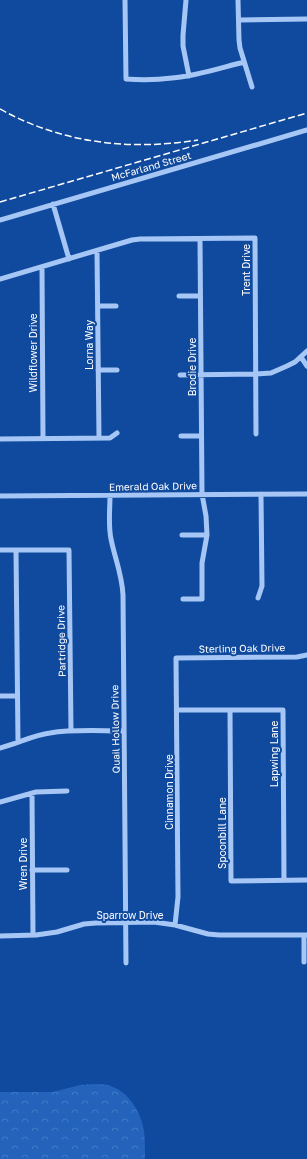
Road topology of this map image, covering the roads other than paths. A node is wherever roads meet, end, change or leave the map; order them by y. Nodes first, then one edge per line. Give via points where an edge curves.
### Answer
1 (125, 0) edge
2 (186, 0) edge
3 (238, 0) edge
4 (307, 19) edge
5 (238, 20) junction
6 (244, 62) junction
7 (189, 76) junction
8 (252, 87) dead end
9 (307, 130) edge
10 (53, 204) junction
11 (0, 220) edge
12 (200, 239) junction
13 (97, 251) junction
14 (69, 259) junction
15 (42, 267) junction
16 (0, 279) edge
17 (179, 296) dead end
18 (200, 296) junction
19 (98, 306) junction
20 (116, 306) dead end
21 (307, 351) edge
22 (301, 357) junction
23 (307, 366) edge
24 (98, 370) junction
25 (117, 370) dead end
26 (256, 374) junction
27 (180, 375) dead end
28 (201, 375) junction
29 (117, 433) dead end
30 (256, 434) dead end
31 (181, 436) dead end
32 (201, 436) junction
33 (99, 438) junction
34 (0, 439) edge
35 (43, 439) junction
36 (202, 494) junction
37 (261, 494) junction
38 (307, 494) edge
39 (110, 495) junction
40 (0, 496) edge
41 (182, 535) dead end
42 (207, 535) junction
43 (0, 550) edge
44 (16, 550) junction
45 (258, 598) dead end
46 (183, 599) dead end
47 (307, 655) edge
48 (176, 658) joint
49 (0, 696) edge
50 (17, 696) junction
51 (177, 710) junction
52 (230, 710) junction
53 (71, 731) junction
54 (124, 732) junction
55 (18, 742) junction
56 (0, 748) edge
57 (67, 791) dead end
58 (32, 793) junction
59 (0, 802) edge
60 (32, 870) junction
61 (67, 870) dead end
62 (284, 880) junction
63 (307, 880) edge
64 (126, 923) junction
65 (175, 925) junction
66 (33, 935) junction
67 (305, 935) edge
68 (0, 936) edge
69 (304, 962) dead end
70 (126, 963) dead end

1 - 7 street via 126,79
2 - 7 street via 183,46
3 - 5 street
4 - 5 street
5 - 6 street
6 - 7 street
6 - 8 street
9 - 10 street, McFarland Street
10 - 11 street, McFarland Street
10 - 14 street
12 - 13 street, Trent Drive via 140,239
12 - 18 street, Brodie Drive
12 - 26 street, Trent Drive via 254,238
13 - 14 street, Trent Drive
13 - 19 street, Lorna Way
14 - 15 street, Trent Drive
15 - 16 street, Trent Drive
15 - 35 street, Wildflower Drive
17 - 18 street
18 - 28 street, Brodie Drive
19 - 20 street
19 - 24 street, Lorna Way
21 - 22 street
22 - 23 street
22 - 26 street via 279,370
24 - 25 street
24 - 33 street, Lorna Way
26 - 28 street
26 - 30 street
27 - 28 street
28 - 32 street, Brodie Drive
29 - 33 street via 110,438
31 - 32 street
32 - 36 street, Brodie Drive
33 - 35 street
34 - 35 street
36 - 37 street, Emerald Oak Drive
36 - 39 street, Emerald Oak Drive
36 - 42 street, Brodie Drive
37 - 38 street, Emerald Oak Drive
37 - 45 street via 262,586
39 - 40 street, Emerald Oak Drive
39 - 54 street, Quail Hollow Drive via 111,538 122,587
41 - 42 street
42 - 46 street, Brodie Drive via 202,563 202,599
43 - 44 street
44 - 50 street
44 - 53 street, Partridge Drive via 69,550
47 - 48 street, Sterling Oak Drive
48 - 51 street, Cinnamon Drive
49 - 50 street
50 - 55 street
51 - 52 street, Lapwing Lane
51 - 65 street, Cinnamon Drive via 178,897
52 - 62 street, Lapwing Lane via 283,710
52 - 62 street, Spoonbill Lane via 231,881
53 - 54 street
53 - 55 street via 49,733
54 - 64 street, Quail Hollow Drive
55 - 56 street
57 - 58 street
58 - 59 street
58 - 60 street, Wren Drive
60 - 61 street
60 - 66 street, Wren Drive
62 - 63 street, Spoonbill Lane
64 - 65 street, Sparrow Drive via 154,922
64 - 66 street, Sparrow Drive via 84,924 48,934
64 - 70 street, Quail Hollow Drive
65 - 67 street, Sparrow Drive via 219,935
66 - 68 street, Sparrow Drive
67 - 69 street

